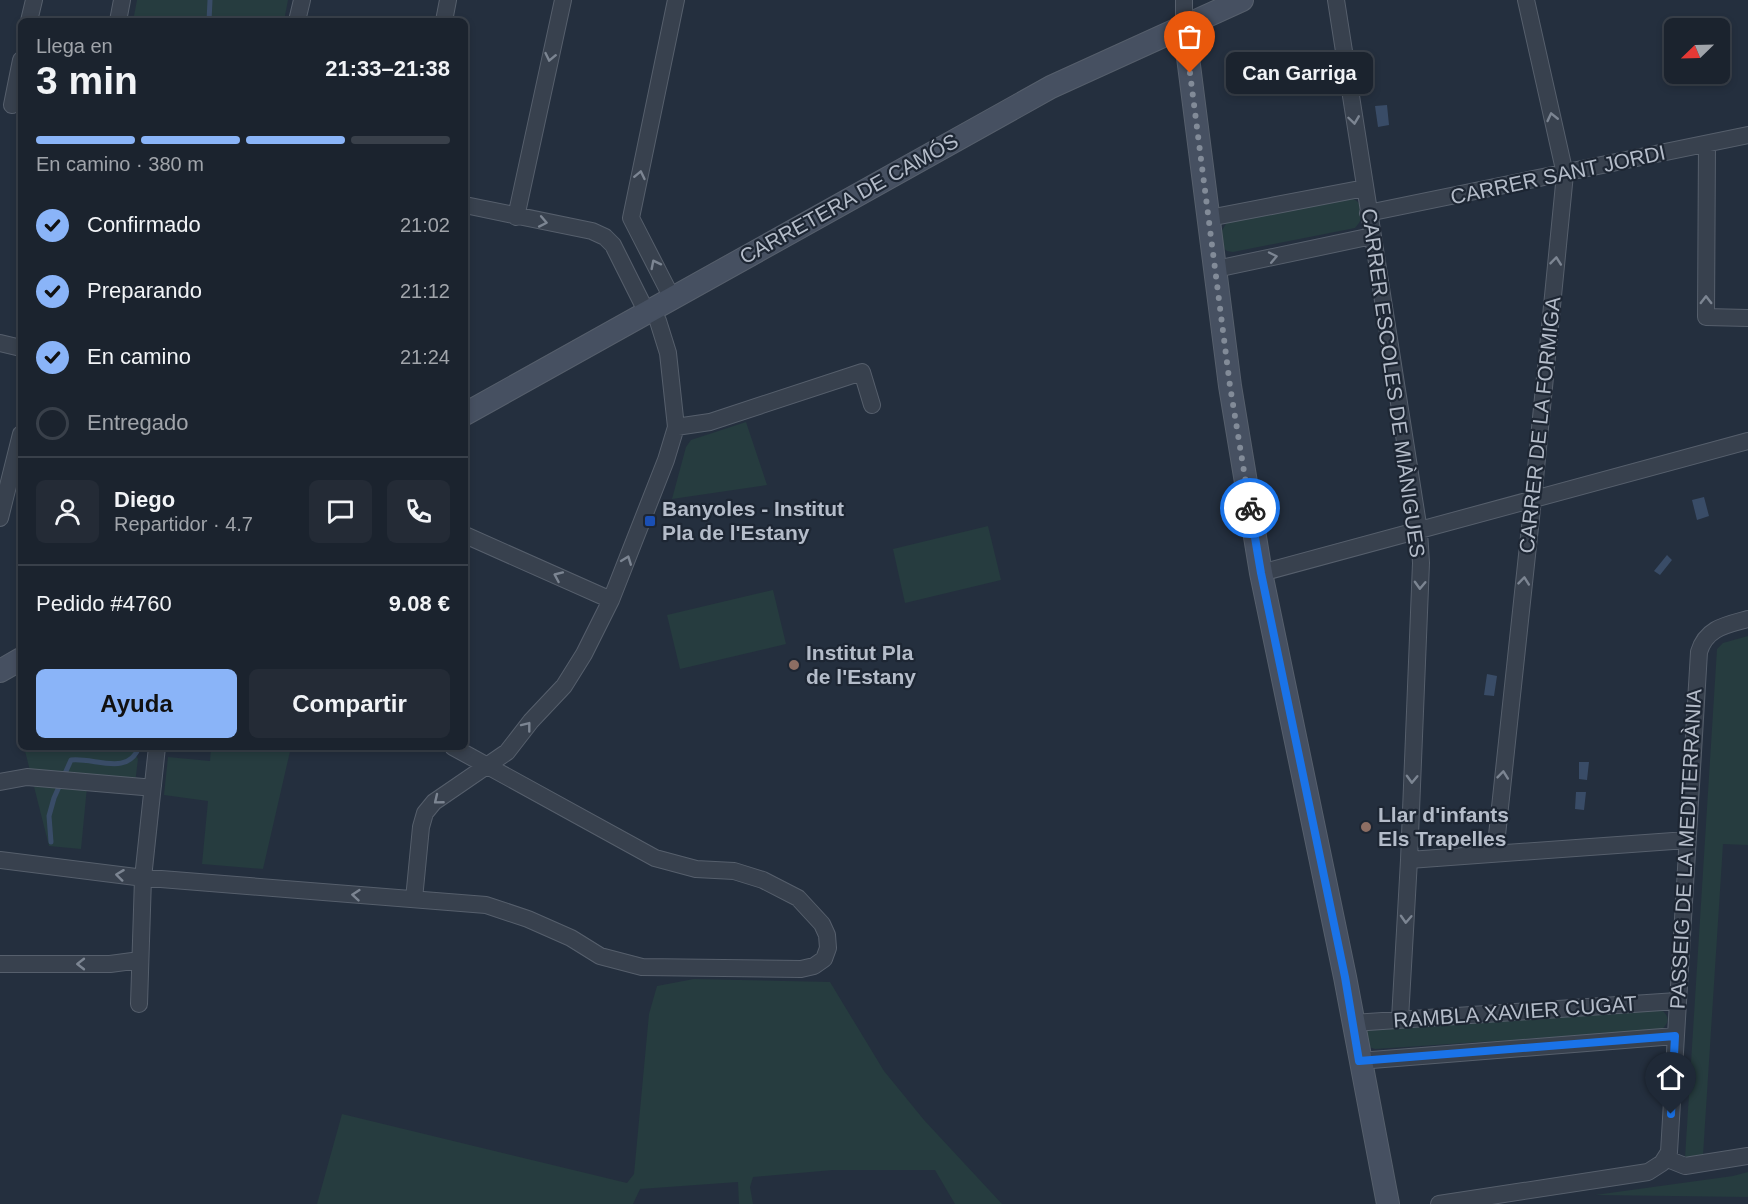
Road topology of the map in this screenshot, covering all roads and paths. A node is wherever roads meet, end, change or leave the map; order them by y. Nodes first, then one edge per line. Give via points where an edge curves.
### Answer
1 (34, 0) edge
2 (122, 0) edge
3 (302, 0) edge
4 (448, 0) edge
5 (563, 0) edge
6 (676, 0) edge
7 (1184, 0) edge
8 (1242, 0) edge
9 (1336, 0) edge
10 (1526, 0) edge
11 (30, 18) edge
12 (119, 18) edge
13 (298, 18) edge
14 (445, 18) edge
15 (1184, 26) junction
16 (18, 73) edge
17 (11, 104) edge
18 (1748, 135) edge
19 (1707, 144) junction
20 (1565, 174) junction
21 (1365, 188) junction
22 (468, 206) edge
23 (1368, 213) junction
24 (516, 217) junction
25 (1209, 218) junction
26 (638, 231) junction
27 (1372, 236) junction
28 (613, 245) junction
29 (1216, 269) junction
30 (672, 298) junction
31 (649, 311) junction
32 (1748, 318) edge
33 (0, 343) edge
34 (18, 347) edge
35 (872, 405) dead end
36 (468, 412) edge
37 (676, 427) junction
38 (1748, 441) edge
39 (18, 446) edge
40 (1533, 499) junction
41 (0, 518) edge
42 (1419, 531) junction
43 (468, 536) edge
44 (1261, 573) junction
45 (611, 600) junction
46 (1748, 619) edge
47 (18, 661) edge
48 (0, 671) edge
49 (158, 750) edge
50 (458, 750) edge
51 (486, 765) junction
52 (0, 782) edge
53 (153, 786) junction
54 (1687, 840) junction
55 (1495, 854) junction
56 (0, 860) edge
57 (1409, 860) junction
58 (143, 878) junction
59 (414, 899) junction
60 (140, 960) junction
61 (0, 964) edge
62 (1677, 1001) junction
63 (139, 1004) dead end
64 (1400, 1020) junction
65 (1353, 1023) junction
66 (1675, 1036) junction
67 (1359, 1061) junction
68 (1748, 1156) edge
69 (1665, 1158) junction
70 (1388, 1204) edge
71 (1439, 1204) edge

1 - 11 street
2 - 12 street
3 - 13 street
4 - 14 street
5 -> 24 street
26 -> 6 street via 631,218
7 - 15 street
8 - 15 street, CARRETERA DE CAMÓS
9 -> 21 street, CARRER ESCOLES DE MIÀNIGUES
20 -> 10 street, CARRER DE LA FORMIGA
15 - 25 street
15 - 30 street, CARRETERA DE CAMÓS via 1051,87
16 - 17 street
18 - 19 street, CARRER SANT JORDI
19 - 20 street, CARRER SANT JORDI
32 -> 19 street via 1706,316
20 - 23 street, CARRER SANT JORDI
40 -> 20 street, CARRER DE LA FORMIGA
21 - 23 street, CARRER ESCOLES DE MIÀNIGUES
21 - 25 street
22 - 24 street
23 - 27 street, CARRER ESCOLES DE MIÀNIGUES
24 -> 28 street via 592,231
25 - 29 street
26 - 28 street
30 -> 26 street
29 -> 27 street
27 - 42 street, CARRER ESCOLES DE MIÀNIGUES
28 - 31 street
29 - 44 street via 1230,386
30 - 31 street, CARRETERA DE CAMÓS
31 - 36 street, CARRETERA DE CAMÓS
31 - 37 street via 658,321 668,353
33 - 34 street
35 - 37 street via 862,372 711,422
45 -> 37 street
38 - 40 street
39 - 41 street
40 - 42 street
55 -> 40 street, CARRER DE LA FORMIGA
42 - 44 street
42 -> 57 street, CARRER ESCOLES DE MIÀNIGUES
45 -> 43 street
44 - 65 street
51 -> 45 street via 507,752 564,686
46 - 54 street, PASSEIG DE LA MEDITERRÀNIA via 1714,630 1702,642 1699,652
47 - 48 street
49 - 53 street
50 - 51 street
51 -> 59 street via 434,801 425,813
51 - 59 street via 655,858 763,879 798,898 827,934 824,959 801,969 642,967 600,956 571,938 504,909
52 - 53 street via 27,777
53 - 58 street
54 - 55 street
54 - 62 street, PASSEIG DE LA MEDITERRÀNIA
55 - 57 street
58 -> 56 street
57 -> 64 street, CARRER ESCOLES DE MIÀNIGUES
59 -> 58 street
58 - 60 street
60 -> 61 street via 110,964
60 - 63 street
62 - 64 street, RAMBLA XAVIER CUGAT
62 - 66 street, PASSEIG DE LA MEDITERRÀNIA
64 - 65 street, RAMBLA XAVIER CUGAT
65 - 67 street
66 - 67 street, RAMBLA XAVIER CUGAT
66 - 69 street, PASSEIG DE LA MEDITERRÀNIA via 1669,1152
67 - 70 street
68 - 69 street via 1685,1166
69 - 71 street via 1648,1172

